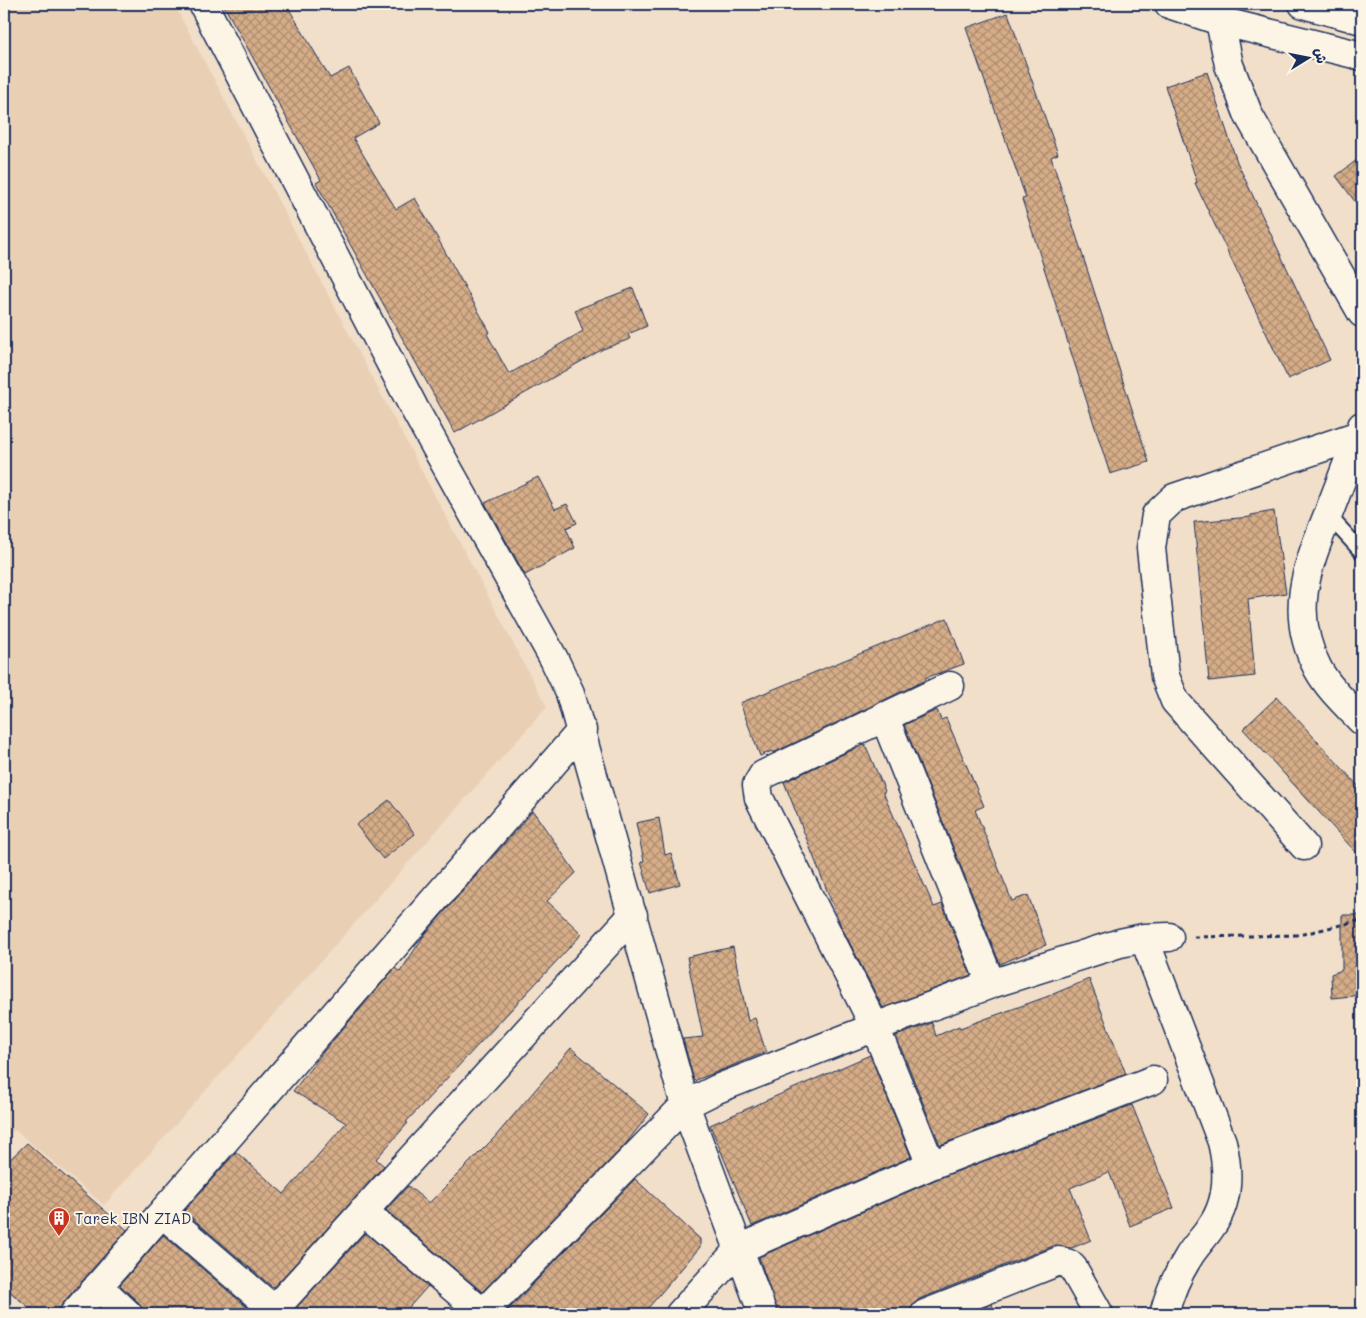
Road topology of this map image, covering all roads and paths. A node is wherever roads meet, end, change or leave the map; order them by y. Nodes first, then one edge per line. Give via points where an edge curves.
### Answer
1 (203, 4) edge
2 (1169, 4) edge
3 (1303, 4) edge
4 (1362, 20) edge
5 (1220, 21) junction
6 (1362, 56) edge
7 (1362, 312) edge
8 (1361, 431) edge
9 (1328, 515) junction
10 (1362, 552) edge
11 (950, 686) dead end
12 (884, 716) junction
13 (1362, 721) edge
14 (582, 730) junction
15 (1304, 846) dead end
16 (633, 915) junction
17 (1362, 920) edge
18 (1156, 938) junction
19 (990, 984) junction
20 (875, 1027) junction
21 (1153, 1080) dead end
22 (686, 1105) junction
23 (931, 1165) junction
24 (363, 1211) junction
25 (162, 1213) junction
26 (739, 1249) junction
27 (98, 1286) junction
28 (275, 1313) edge
29 (74, 1314) edge
30 (128, 1314) edge
31 (482, 1314) edge
32 (680, 1314) edge
33 (763, 1314) edge
34 (925, 1314) edge
35 (1099, 1314) edge
36 (1164, 1314) edge

1 - 14 street via 414,408 554,659
2 - 5 street
3 - 4 street
5 - 6 street
5 - 7 street via 1229,65 1249,116
8 - 9 street
8 - 15 street via 1174,498 1156,516 1151,548 1165,676 1176,701
9 - 10 lane
9 - 13 street via 1304,581 1302,618 1319,670
11 - 12 street
12 - 19 street
12 - 20 street via 763,775 757,785 759,798
14 - 16 street
14 - 25 street
16 - 22 street
16 - 24 street
17 - 18 path via 1299,934
18 - 19 street via 1120,943
18 - 36 street via 1222,1142 1227,1182 1219,1212 1188,1256
19 - 20 street
20 - 22 street via 717,1089
20 - 23 street
21 - 23 street
22 - 26 street
22 - 31 street
23 - 26 street
24 - 28 street
24 - 31 street
25 - 27 street
25 - 28 street
26 - 32 street
26 - 33 street
27 - 29 street
27 - 30 street
34 - 35 street via 1059,1261 1073,1268

